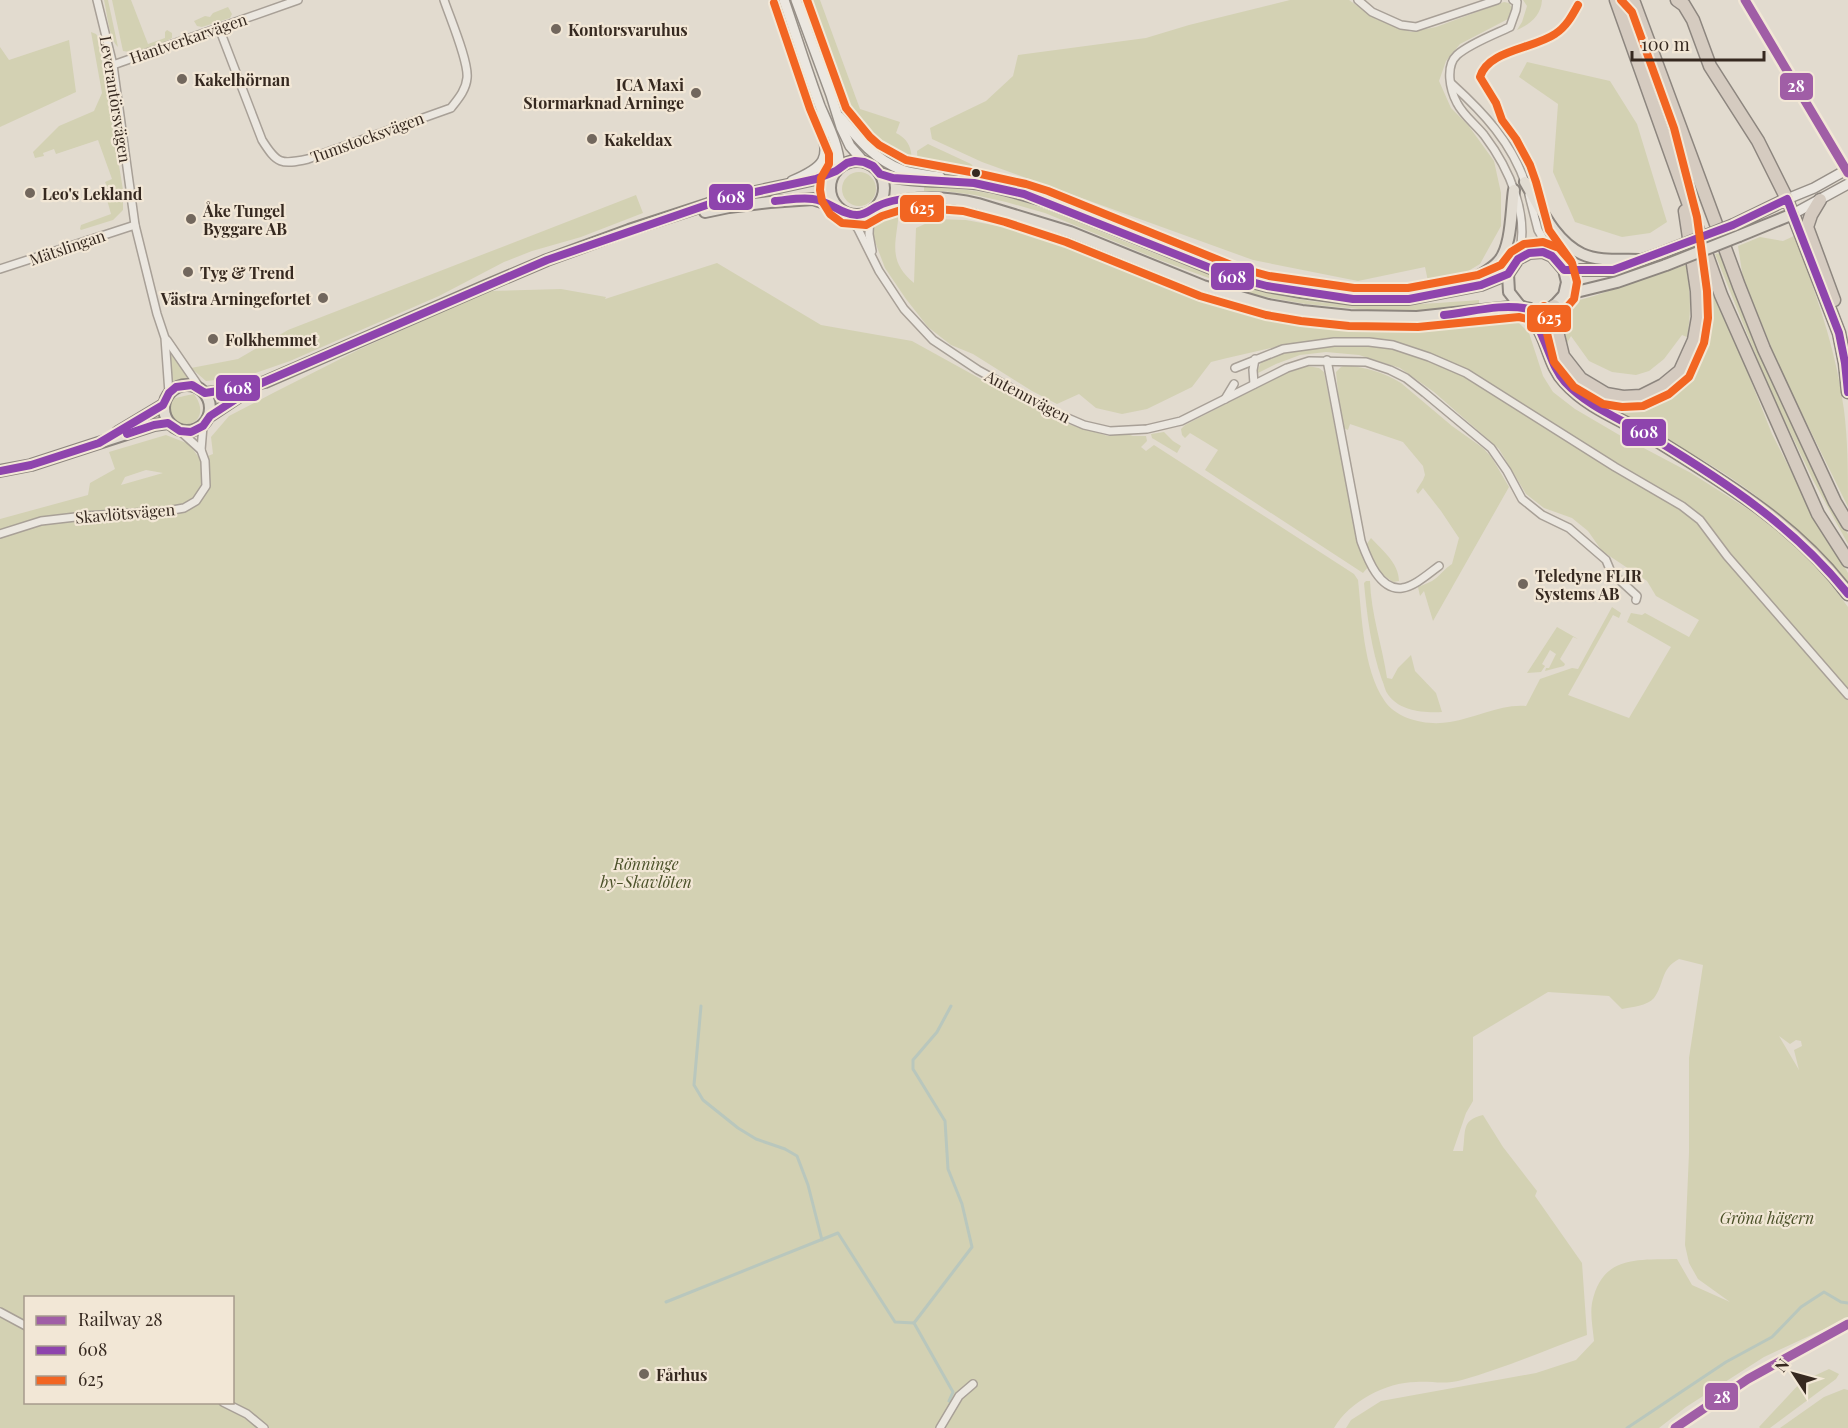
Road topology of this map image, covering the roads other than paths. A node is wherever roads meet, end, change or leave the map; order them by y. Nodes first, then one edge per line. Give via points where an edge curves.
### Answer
1 (97, 0) edge
2 (298, 0) edge
3 (444, 0) edge
4 (784, 0) edge
5 (796, 0) edge
6 (805, 0) edge
7 (1358, 0) edge
8 (1497, 0) edge
9 (1513, 0) edge
10 (1616, 0) edge
11 (1634, 0) edge
12 (1677, 0) edge
13 (219, 28) junction
14 (810, 39) junction
15 (113, 64) junction
16 (1452, 84) junction
17 (820, 105) junction
18 (837, 113) junction
19 (1664, 132) junction
20 (864, 162) junction
21 (838, 169) junction
22 (1848, 169) edge
23 (880, 174) junction
24 (1525, 182) junction
25 (974, 183) junction
26 (1845, 186) edge
27 (772, 189) junction
28 (1514, 190) junction
29 (1788, 199) junction
30 (1821, 200) junction
31 (874, 209) junction
32 (841, 210) junction
33 (1793, 214) junction
34 (649, 224) junction
35 (135, 225) junction
36 (1552, 256) junction
37 (874, 259) junction
38 (1518, 259) junction
39 (1642, 260) junction
40 (0, 269) edge
41 (1564, 270) junction
42 (1508, 274) junction
43 (1450, 291) junction
44 (1564, 295) junction
45 (1554, 306) junction
46 (1524, 308) junction
47 (1839, 333) junction
48 (165, 338) junction
49 (1255, 359) junction
50 (1327, 360) junction
51 (1235, 368) dead end
52 (1234, 384) dead end
53 (1254, 384) junction
54 (257, 385) junction
55 (202, 390) junction
56 (1848, 392) edge
57 (169, 393) junction
58 (1225, 399) junction
59 (164, 405) junction
60 (210, 416) junction
61 (168, 423) junction
62 (203, 426) junction
63 (180, 431) junction
64 (99, 443) junction
65 (201, 450) junction
66 (0, 471) edge
67 (1848, 524) edge
68 (0, 534) edge
69 (1848, 561) edge
70 (1439, 566) dead end
71 (1848, 594) edge
72 (1636, 600) dead end
73 (1848, 695) edge
74 (0, 1312) edge
75 (24, 1325) edge
76 (973, 1384) dead end
77 (227, 1404) edge
78 (264, 1428) edge
79 (940, 1428) edge

1 - 15 street, Leverantörsvägen
2 - 13 street, Hantverkarvägen
3 - 13 street, Tumstocksvägen via 467,77 451,108 288,164 272,156 262,140
4 - 17 street
5 - 14 street
6 - 14 street
7 - 8 street via 1372,12 1416,27
9 - 16 street via 1517,3 1510,27 1456,56 1450,71
10 - 19 highway
11 - 67 highway via 1764,349 1834,502
12 - 29 highway via 1693,20 1710,66 1758,141
13 - 15 street, Hantverkarvägen
14 - 18 street
15 - 35 street, Leverantörsvägen
16 - 24 street via 1508,145
16 - 28 street via 1456,102 1495,151
17 - 21 street via 839,152
17 - 27 street via 826,152 820,164 808,174
18 - 20 street via 850,146
18 - 25 street via 862,144 887,163 903,170
19 - 45 highway via 1687,220 1697,291 1694,340 1680,371 1641,396 1623,397 1594,388 1581,379 1563,356
19 - 69 highway via 1721,295 1818,514
20 - 21 main road via 847,163
20 - 23 main road
21 - 27 main road via 816,179
21 - 32 main road via 830,189
22 - 29 street
23 - 25 main road
23 - 31 main road via 884,190
24 - 36 street via 1538,230
24 - 39 main road via 1565,243 1583,255
25 - 43 main road via 1045,201 1233,277 1267,286 1353,299 1409,299
26 - 30 street
27 - 34 main road via 727,198
28 - 38 street via 1522,222
28 - 43 main road via 1507,246 1499,262
29 - 33 main road
29 - 39 main road, bridge
30 - 33 street
30 - 47 highway via 1808,227 1841,319
31 - 32 main road via 858,215
31 - 37 street, Antennvägen via 869,234
31 - 46 main road via 923,197 978,204 1070,232 1203,286 1302,311 1417,317
32 - 34 main road via 813,199 770,202
32 - 37 street, Antennvägen via 858,229
33 - 44 main road, bridge via 1666,265
33 - 47 highway
34 - 54 main road via 507,276
35 - 40 street, Mätslingan
35 - 48 street, Leverantörsvägen
36 - 38 main road via 1529,253
36 - 41 main road
37 - 58 street, Antennvägen via 904,309 933,340 978,370 1084,425 1110,431 1147,429 1181,420
38 - 42 main road
39 - 41 main road via 1613,270
41 - 44 main road
42 - 43 main road
42 - 46 main road via 1509,292
44 - 45 main road
45 - 46 main road via 1537,312
46 - 71 highway via 1545,343 1555,370 1577,394 1752,502 1823,564
47 - 56 highway
48 - 55 street, Leverantörsvägen
48 - 57 street, Leverantörsvägen
49 - 51 street
49 - 53 street
49 - 73 street via 1302,346 1370,342 1394,345 1466,373 1700,520
50 - 53 street, Antennvägen via 1298,364
50 - 70 street via 1361,541 1370,563 1378,576 1400,588
50 - 72 street, Antennvägen via 1365,362 1406,378 1491,448 1522,499 1542,515 1569,528 1606,560 1611,572 1637,596
52 - 58 street
53 - 58 street, Antennvägen
54 - 55 main road via 217,392
54 - 60 main road
55 - 57 main road via 183,385
55 - 60 main road via 210,403
57 - 59 main road
59 - 61 main road
59 - 64 main road
60 - 62 main road
61 - 63 main road
61 - 64 main road
62 - 63 main road via 191,432
62 - 65 street, Skavlötsvägen
63 - 65 street
64 - 66 main road
65 - 68 street, Skavlötsvägen via 206,486 196,501 184,508 41,521
74 - 75 street
76 - 79 street via 959,1396
77 - 78 street

